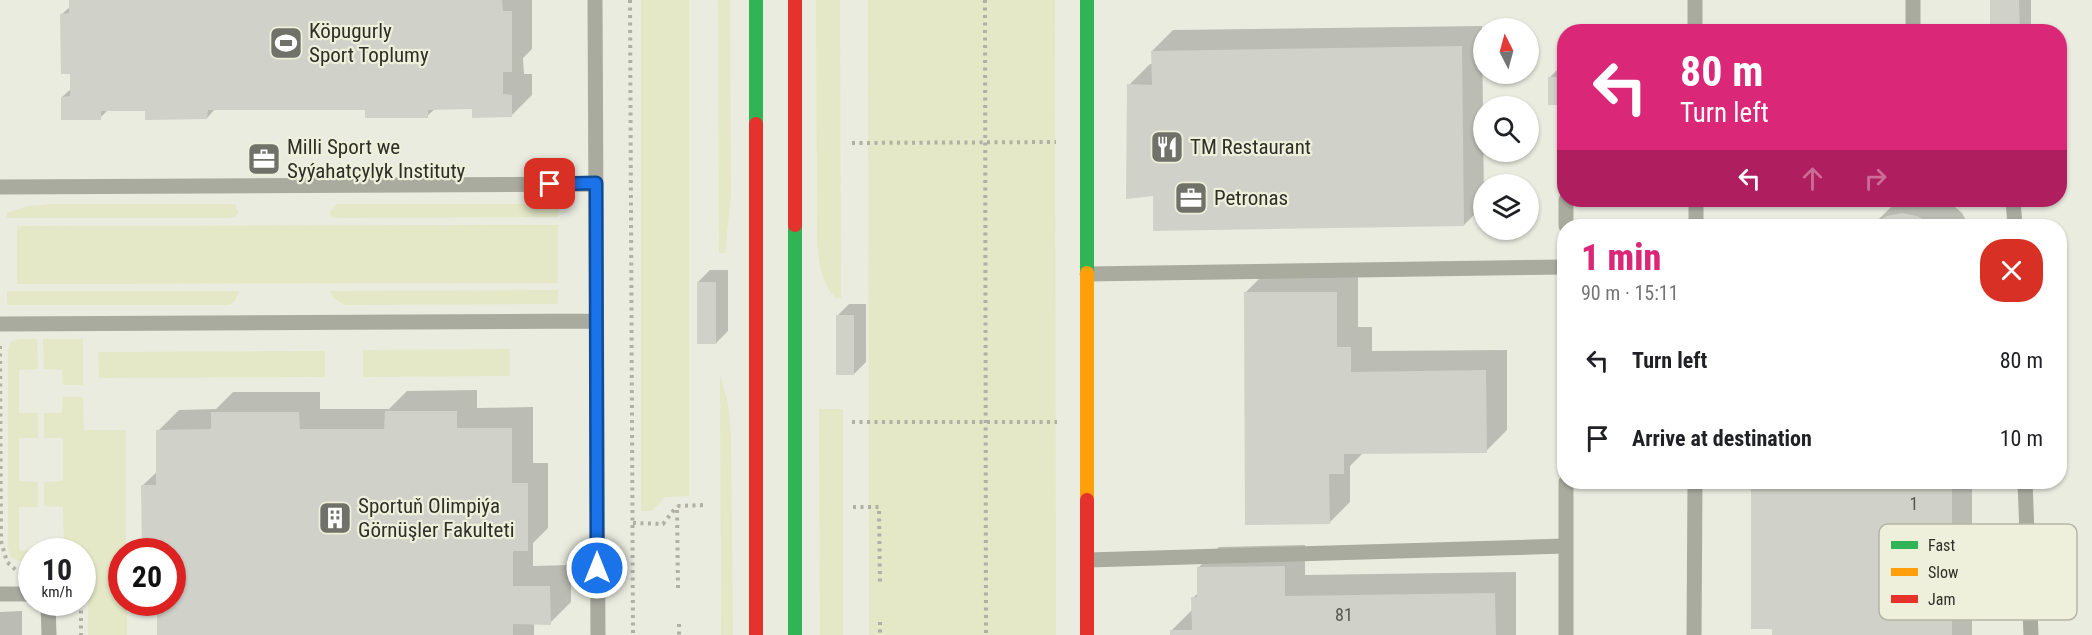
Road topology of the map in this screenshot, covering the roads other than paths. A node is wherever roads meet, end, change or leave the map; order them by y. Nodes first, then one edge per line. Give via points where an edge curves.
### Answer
1 (595, 0) edge
2 (756, 0) edge
3 (795, 0) edge
4 (1087, 0) edge
5 (1695, 0) edge
6 (1914, 0) edge
7 (1695, 24) edge
8 (1913, 24) edge
9 (596, 183) junction
10 (0, 187) edge
11 (1557, 267) edge
12 (1087, 274) junction
13 (596, 321) junction
14 (0, 324) edge
15 (1566, 489) edge
16 (1695, 489) edge
17 (2025, 489) edge
18 (2027, 524) edge
19 (1566, 546) junction
20 (1088, 560) junction
21 (0, 594) edge
22 (18, 594) edge
23 (48, 616) edge
24 (2030, 620) edge
25 (49, 635) edge
26 (598, 635) edge
27 (756, 635) edge
28 (795, 635) edge
29 (1088, 635) edge
30 (1566, 635) edge
31 (1694, 635) edge
32 (2031, 635) edge

1 - 9 lane
2 - 27 main road
3 - 28 main road
4 - 12 main road
5 - 7 lane
6 - 8 lane
9 - 10 lane
9 - 13 lane
11 - 12 lane
12 - 20 main road
13 - 14 lane
13 - 26 lane
15 - 19 lane
16 - 31 lane
17 - 18 lane
19 - 20 lane
19 - 30 lane
20 - 29 main road
21 - 22 lane
23 - 25 lane
24 - 32 lane

